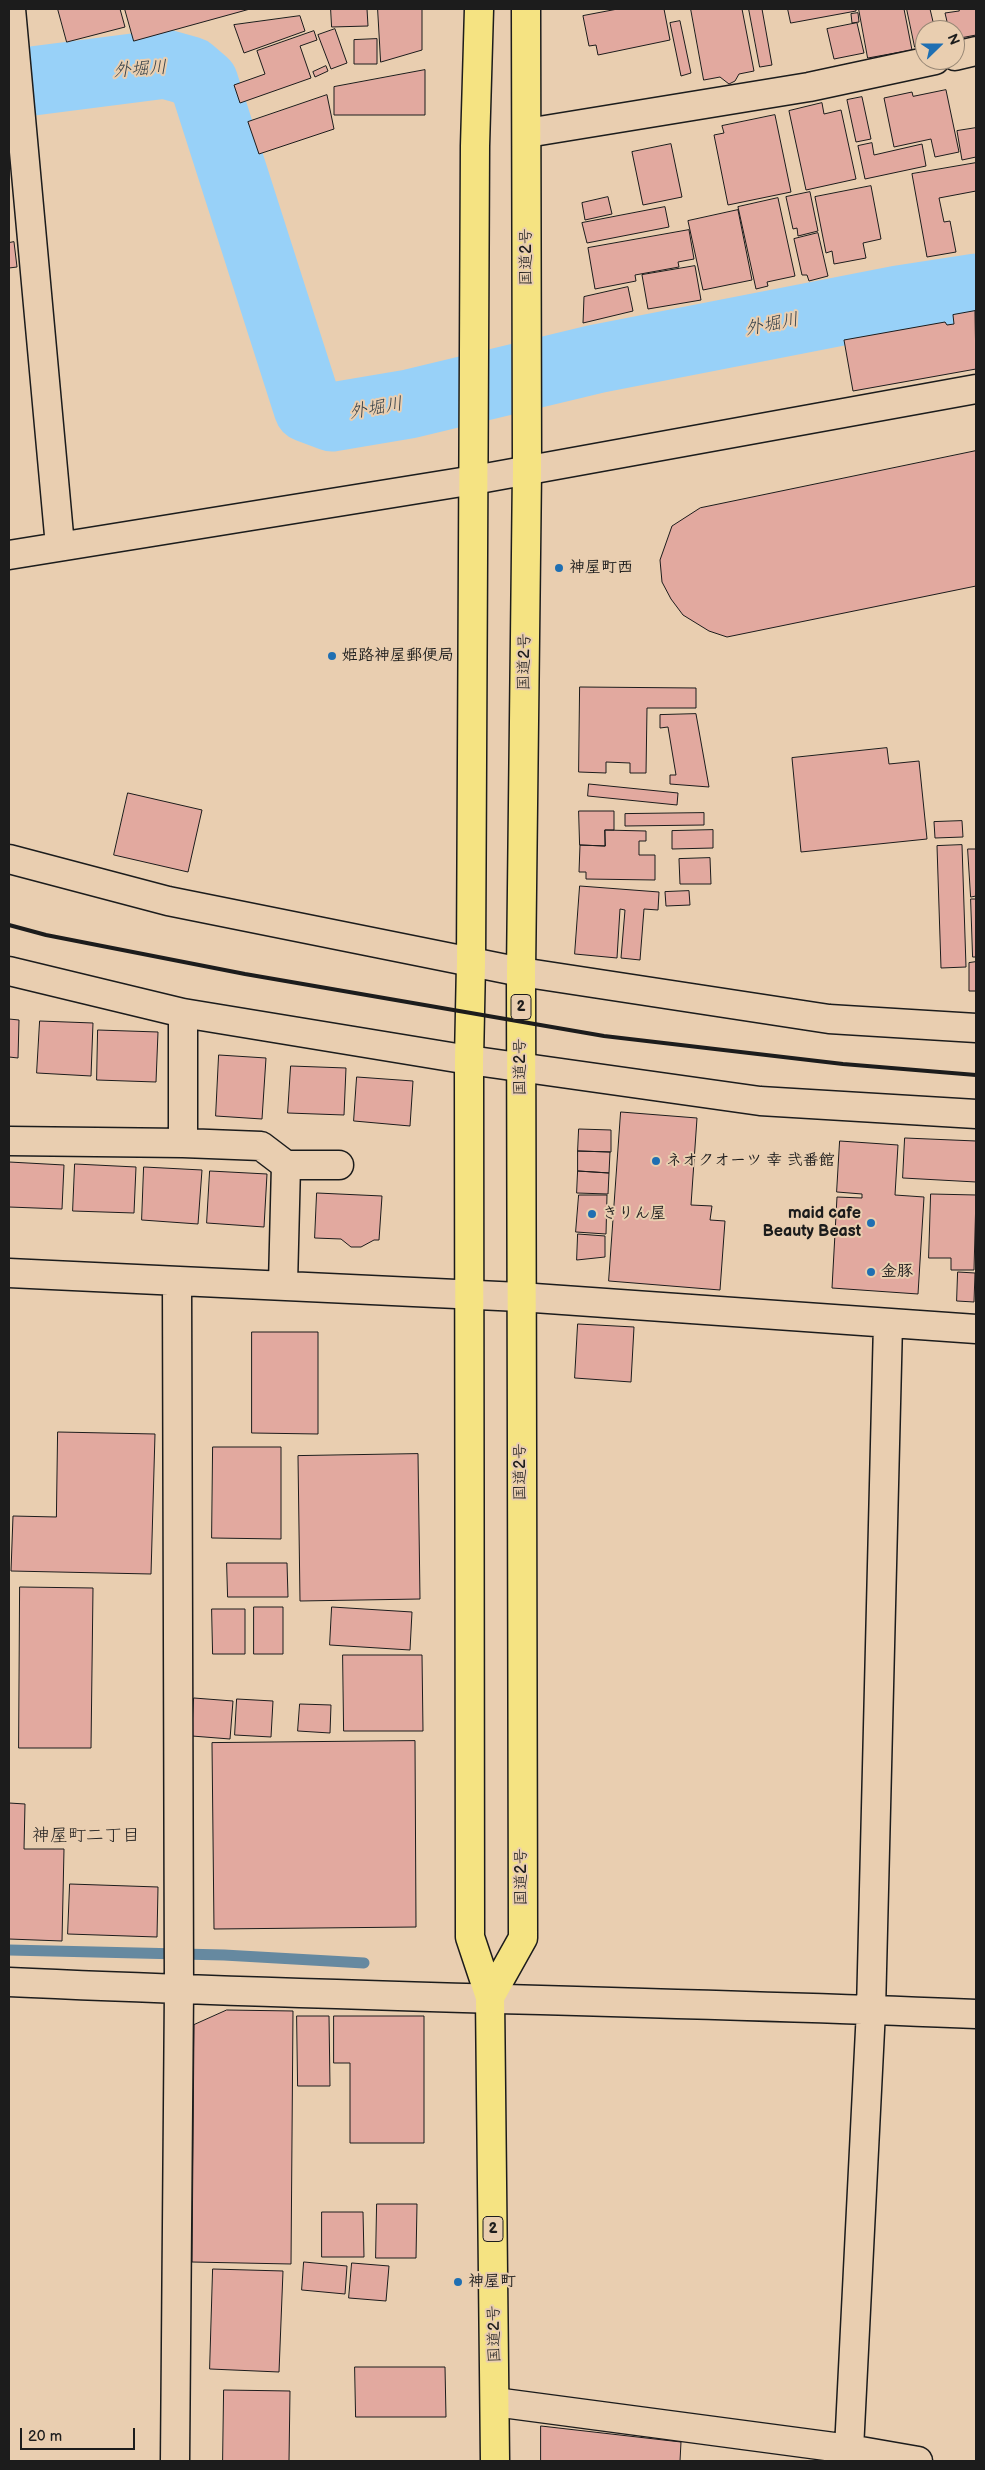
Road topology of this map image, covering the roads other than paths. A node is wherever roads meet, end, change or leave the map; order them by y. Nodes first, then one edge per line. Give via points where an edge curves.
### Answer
1 (11, 9) edge
2 (479, 9) edge
3 (526, 9) edge
4 (915, 64) edge
5 (527, 133) junction
6 (17, 155) edge
7 (976, 389) edge
8 (527, 470) junction
9 (474, 480) junction
10 (60, 546) junction
11 (9, 555) edge
12 (9, 859) edge
13 (471, 963) junction
14 (9, 971) edge
15 (521, 972) junction
16 (183, 1013) junction
17 (976, 1028) edge
18 (469, 1060) junction
19 (521, 1067) junction
20 (976, 1114) edge
21 (9, 1141) edge
22 (183, 1143) junction
23 (286, 1164) junction
24 (340, 1165) dead end
25 (9, 1273) edge
26 (177, 1281) junction
27 (283, 1284) junction
28 (470, 1294) junction
29 (520, 1297) junction
30 (888, 1323) junction
31 (976, 1329) edge
32 (9, 1982) edge
33 (179, 1990) junction
34 (490, 1997) junction
35 (871, 2010) junction
36 (976, 2014) edge
37 (496, 2402) junction
38 (849, 2449) junction
39 (175, 2461) edge
40 (495, 2461) edge
41 (918, 2461) edge

1 - 6 street
2 - 9 highway, 国道2号 / 2
3 - 5 highway, 国道2号 / 2
4 - 5 street via 809,87
5 - 8 highway, 国道2号 / 2
6 - 10 street
7 - 8 street
8 - 9 street
8 - 15 highway, 国道2号 / 2
9 - 10 street
9 - 13 highway, 国道2号 / 2
10 - 11 street
12 - 13 street via 168,901
13 - 15 street
13 - 18 highway, 国道2号 / 2
14 - 16 street
15 - 17 street via 829,1019
15 - 19 highway, 国道2号 / 2
16 - 18 street
16 - 22 street
18 - 19 street
18 - 28 highway, 国道2号 / 2
19 - 20 street via 760,1101
19 - 29 highway, 国道2号 / 2
21 - 22 street
22 - 23 street via 261,1146
23 - 24 street
23 - 27 street
25 - 26 street
26 - 27 street
26 - 33 street
27 - 28 street
28 - 29 street
28 - 34 highway, 国道2号 / 2 via 470,1937
29 - 30 street
29 - 34 highway, 国道2号 / 2 via 523,1938
30 - 31 street
30 - 35 street
32 - 33 street
33 - 34 street
33 - 39 street
34 - 35 street
34 - 37 highway, 国道2号 / 2
35 - 36 street
35 - 38 street
37 - 38 street
37 - 40 highway, 国道2号 / 2
38 - 41 street

